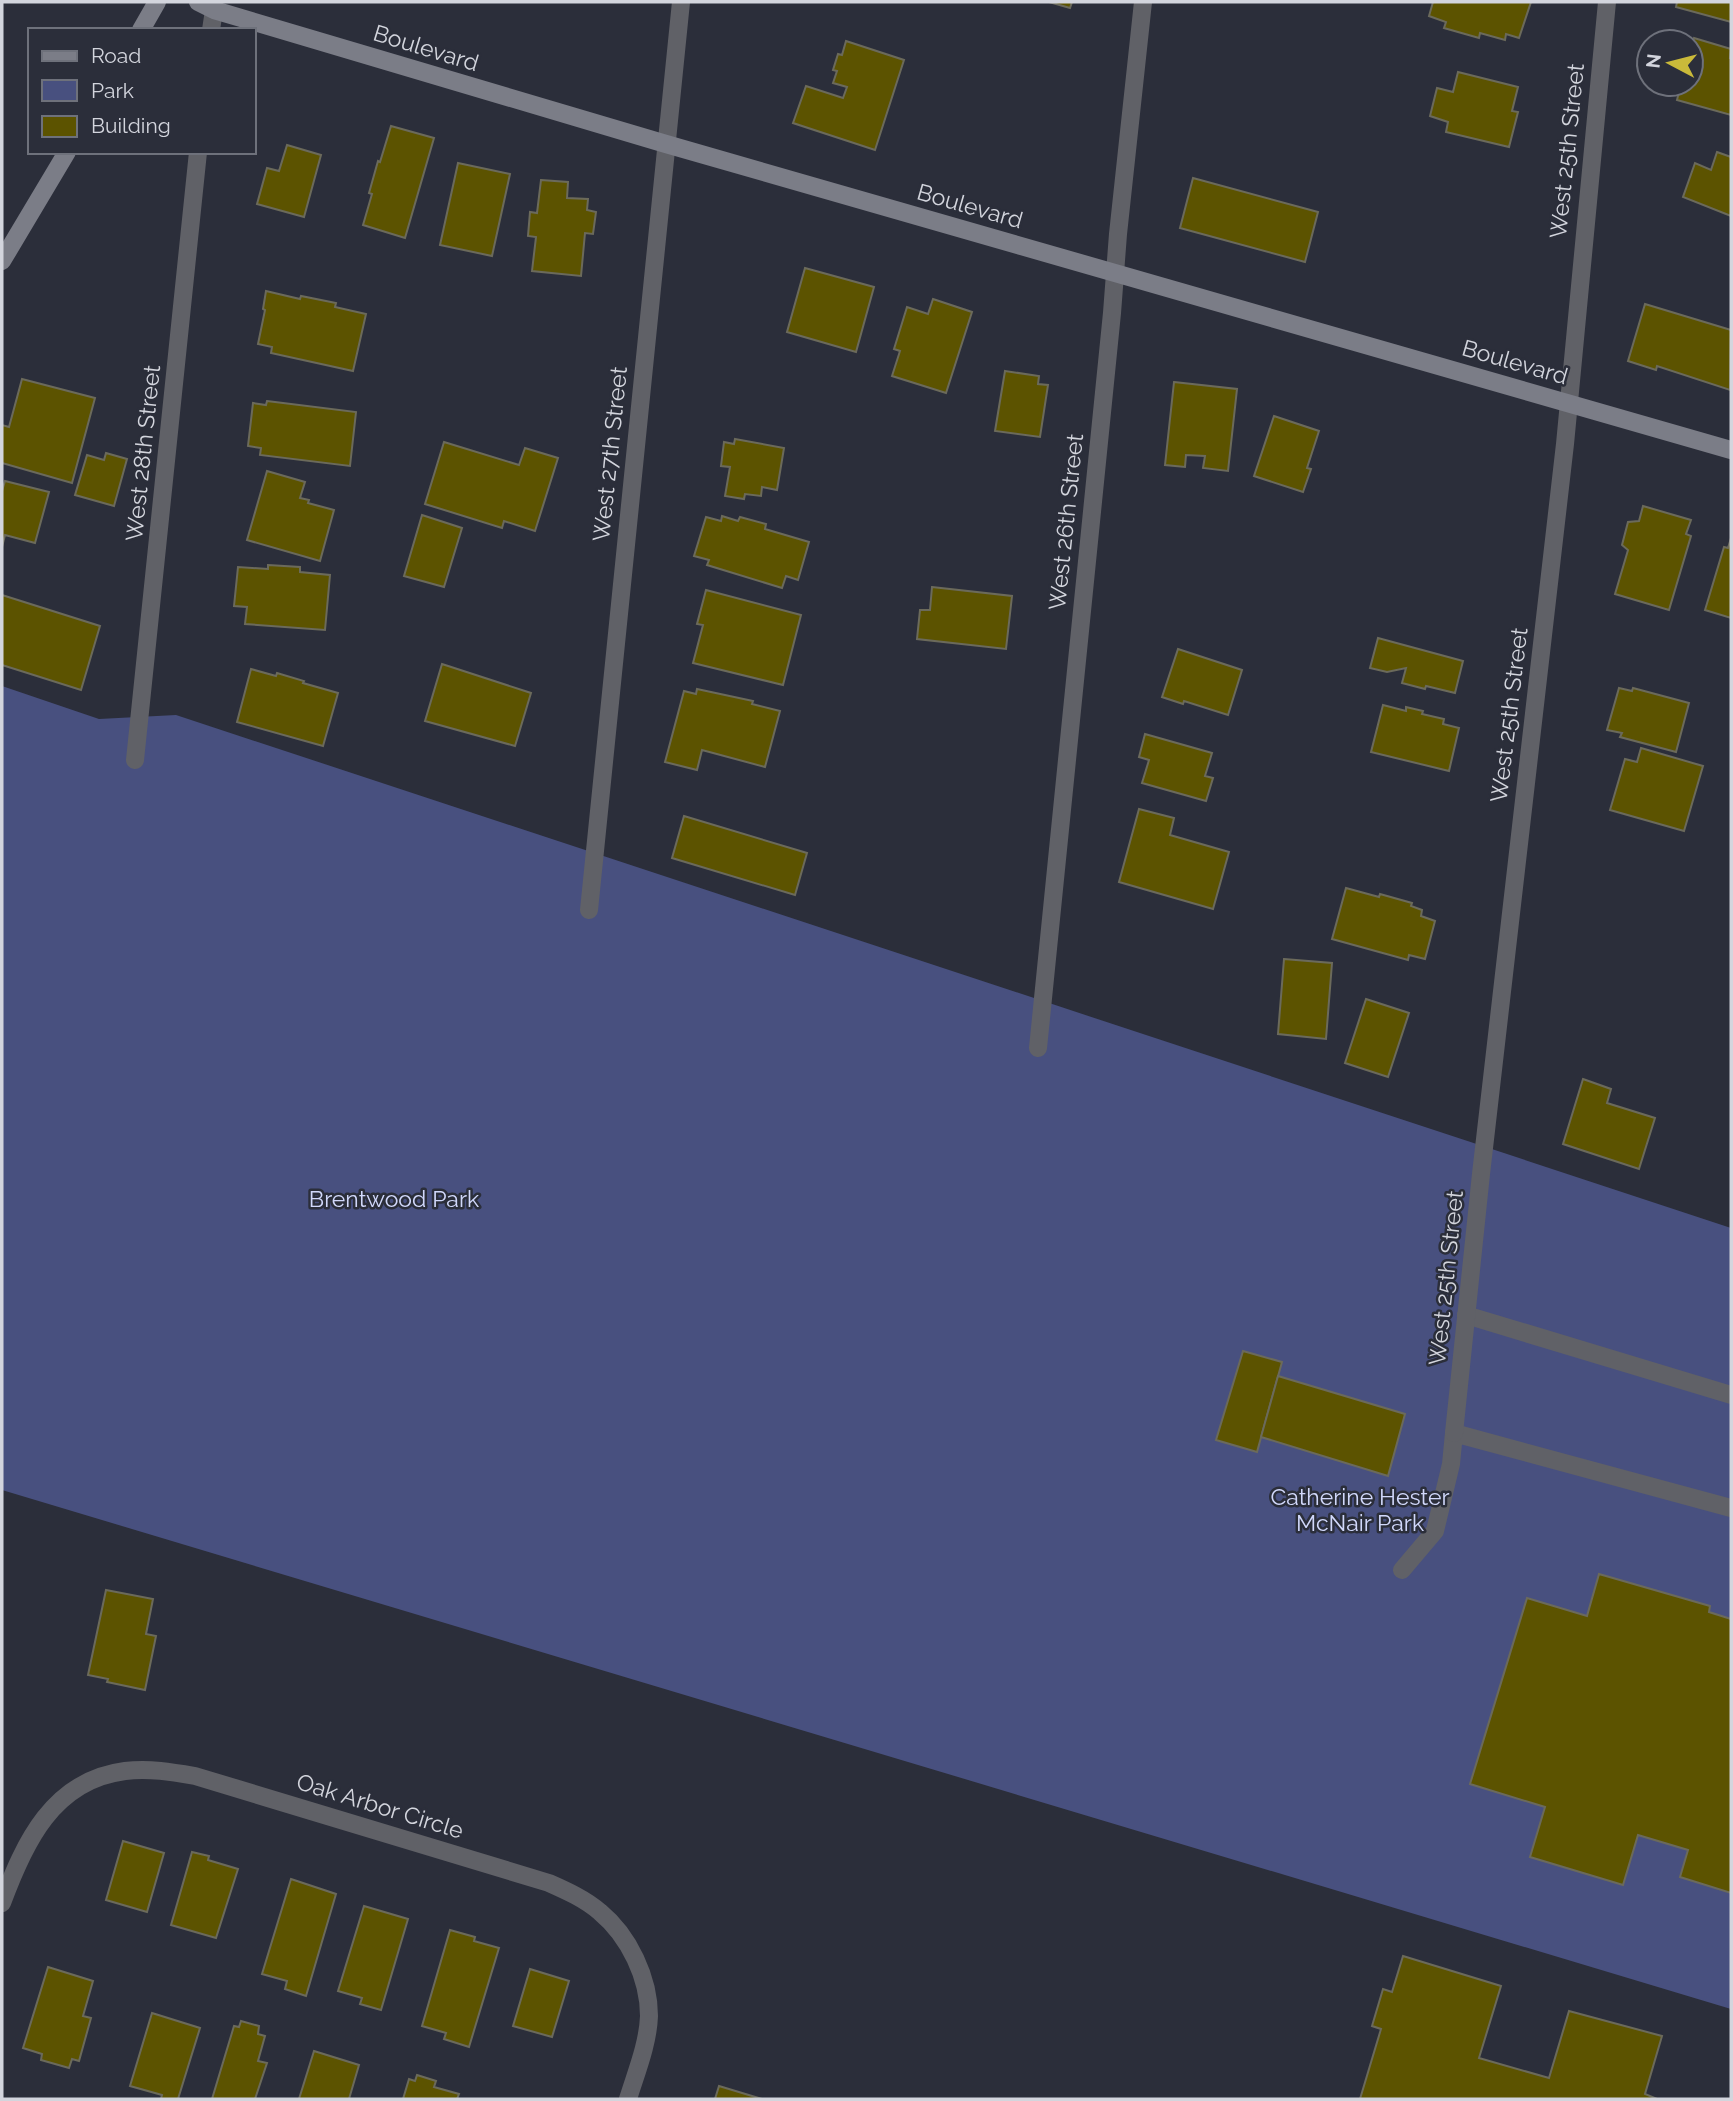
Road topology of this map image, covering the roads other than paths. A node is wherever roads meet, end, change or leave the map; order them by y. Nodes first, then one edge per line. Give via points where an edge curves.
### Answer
1 (157, 2) edge
2 (681, 2) edge
3 (1143, 2) edge
4 (1607, 2) edge
5 (206, 6) edge
6 (142, 28) edge
7 (211, 28) edge
8 (666, 144) junction
9 (66, 154) edge
10 (198, 154) edge
11 (2, 261) edge
12 (1115, 274) junction
13 (1568, 403) junction
14 (1731, 450) edge
15 (135, 760) dead end
16 (589, 910) dead end
17 (1038, 1048) dead end
18 (1466, 1315) junction
19 (1731, 1395) edge
20 (1454, 1433) junction
21 (1731, 1508) edge
22 (1402, 1570) dead end
23 (2, 1903) edge
24 (628, 2099) edge

1 - 6 main road
2 - 8 street, West 27th Street
3 - 12 street, West 26th Street
4 - 13 street, West 25th Street
5 - 7 street
5 - 8 main road, Boulevard
8 - 12 main road, Boulevard
8 - 16 street, West 27th Street
9 - 11 main road
10 - 15 street, West 28th Street
12 - 13 main road, Boulevard
12 - 17 street, West 26th Street
13 - 14 main road, Boulevard
13 - 18 street, West 25th Street
18 - 19 street
18 - 20 street, West 25th Street
20 - 21 street
20 - 22 street, West 25th Street via 1435,1531
23 - 24 street, Oak Arbor Circle via 29,1839 49,1812 73,1791 99,1777 125,1771 161,1770 195,1776 549,1883 601,1912 637,1961 649,2016

